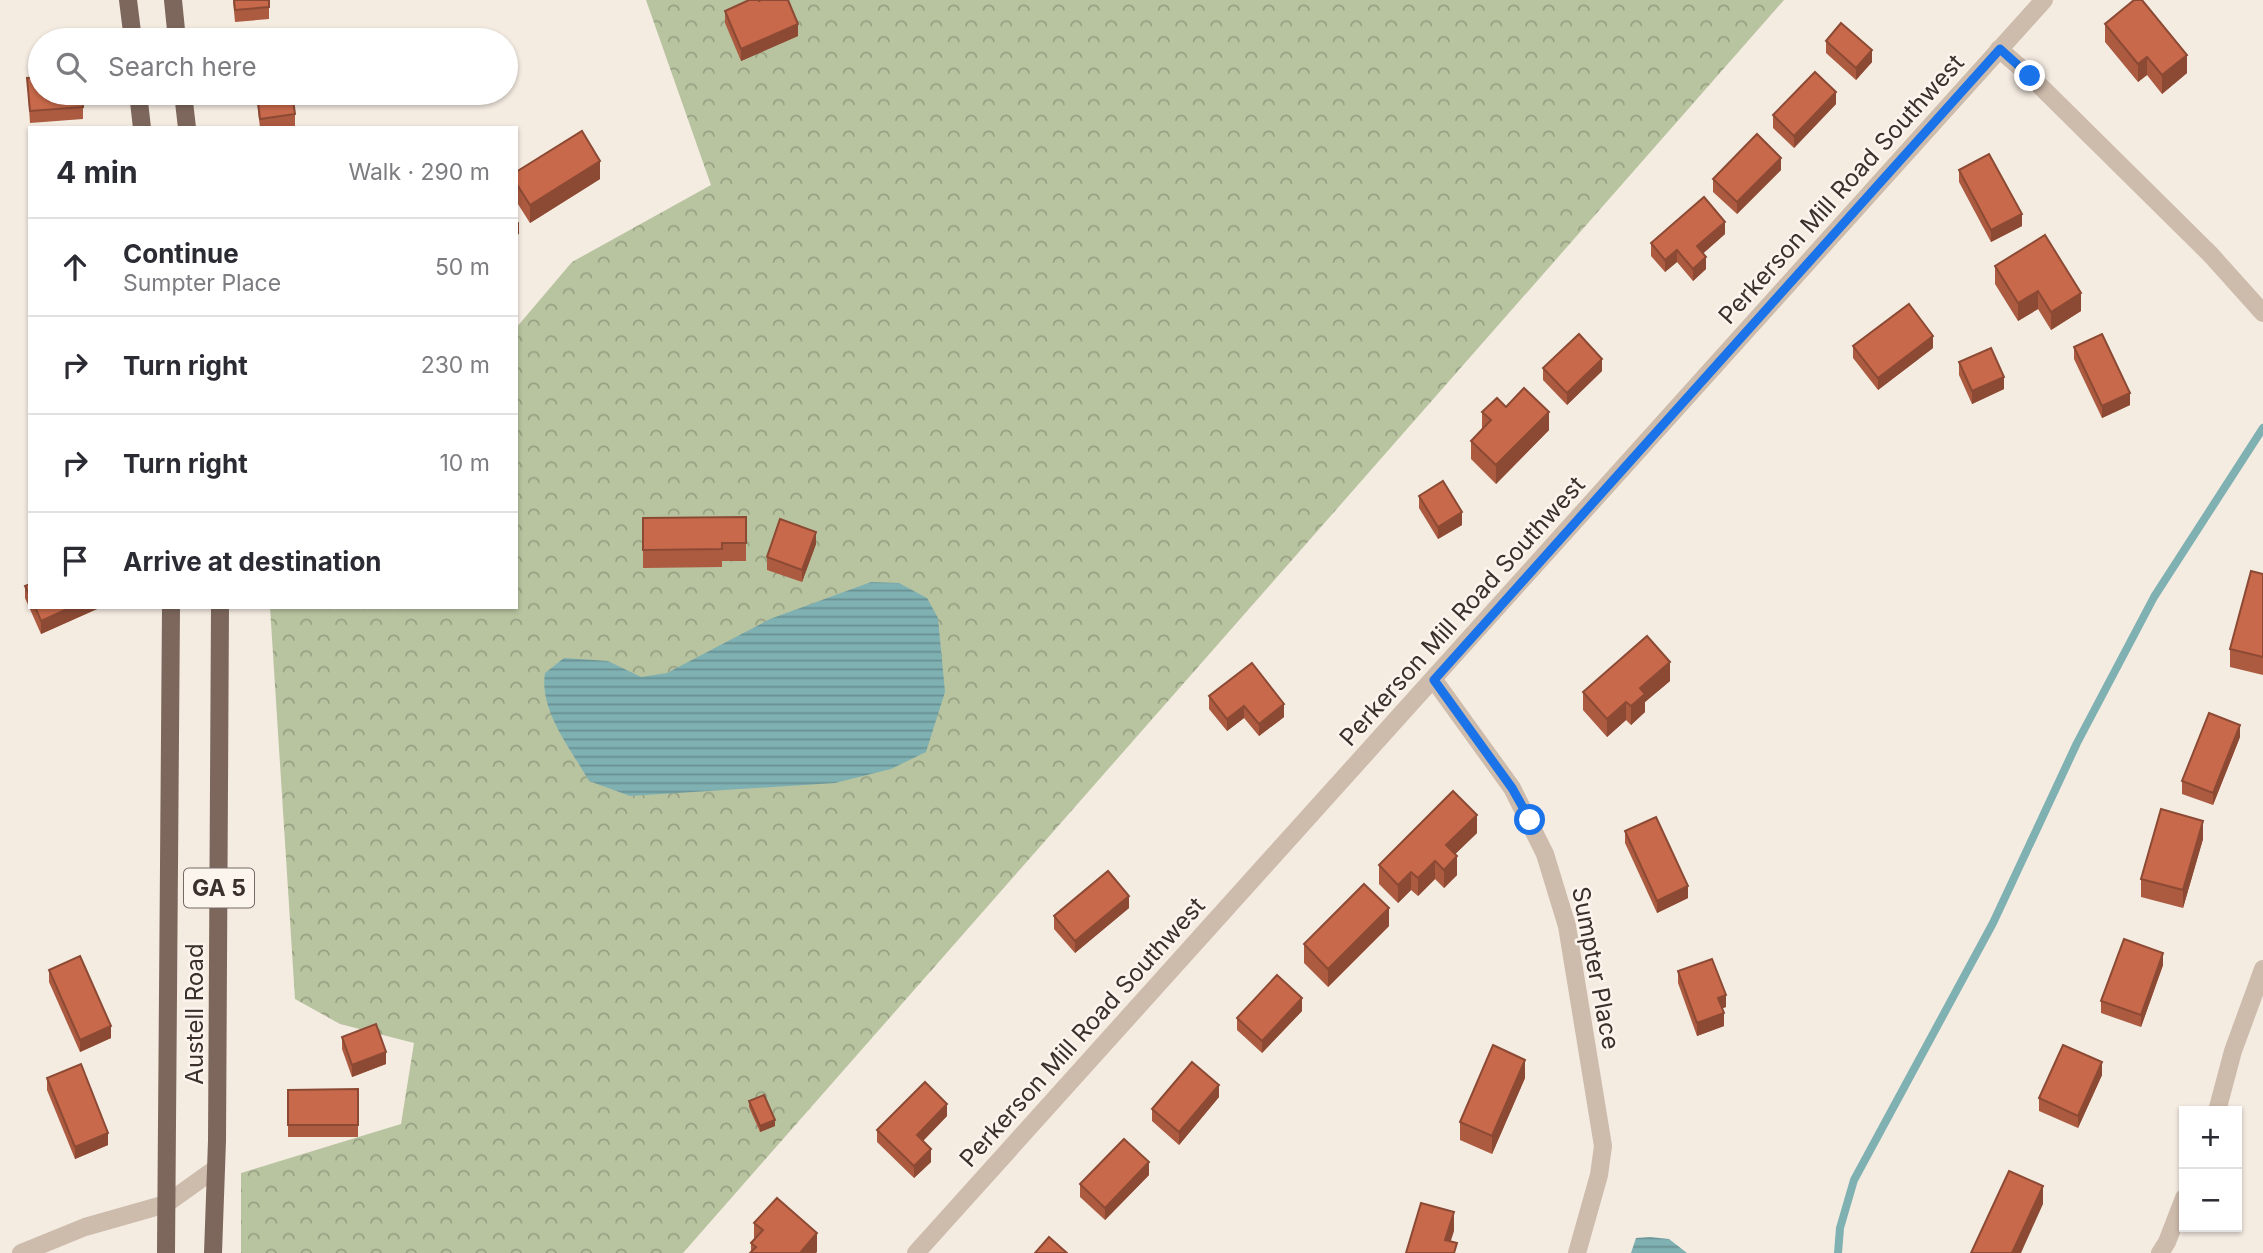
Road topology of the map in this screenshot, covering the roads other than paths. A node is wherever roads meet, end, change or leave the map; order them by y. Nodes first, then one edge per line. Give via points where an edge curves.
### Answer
1 (128, 0) edge
2 (173, 0) edge
3 (2044, 0) edge
4 (132, 28) edge
5 (176, 28) edge
6 (2000, 49) junction
7 (139, 105) edge
8 (184, 105) edge
9 (142, 126) edge
10 (187, 126) edge
11 (2263, 313) edge
12 (171, 609) edge
13 (220, 609) edge
14 (1434, 680) junction
15 (2263, 969) edge
16 (2218, 1106) edge
17 (215, 1169) junction
18 (166, 1204) junction
19 (2179, 1211) edge
20 (22, 1253) edge
21 (166, 1253) edge
22 (214, 1253) edge
23 (916, 1253) edge
24 (1577, 1253) edge
25 (2160, 1253) edge

1 - 4 main road
2 - 5 main road
3 - 6 street, Perkerson Mill Road Southwest
6 - 11 street via 2211,255
6 - 14 street, Perkerson Mill Road Southwest
7 - 9 main road
8 - 10 main road
12 - 18 main road, Austell Road / GA 5
13 - 17 main road, Austell Road / GA 5
14 - 23 street, Perkerson Mill Road Southwest
14 - 24 street, Sumpter Place via 1530,820 1567,926 1603,1146 1600,1175
15 - 16 street
17 - 18 street
17 - 22 main road, Austell Road / GA 5
18 - 20 street via 85,1227
18 - 21 main road, Austell Road / GA 5
19 - 25 street

